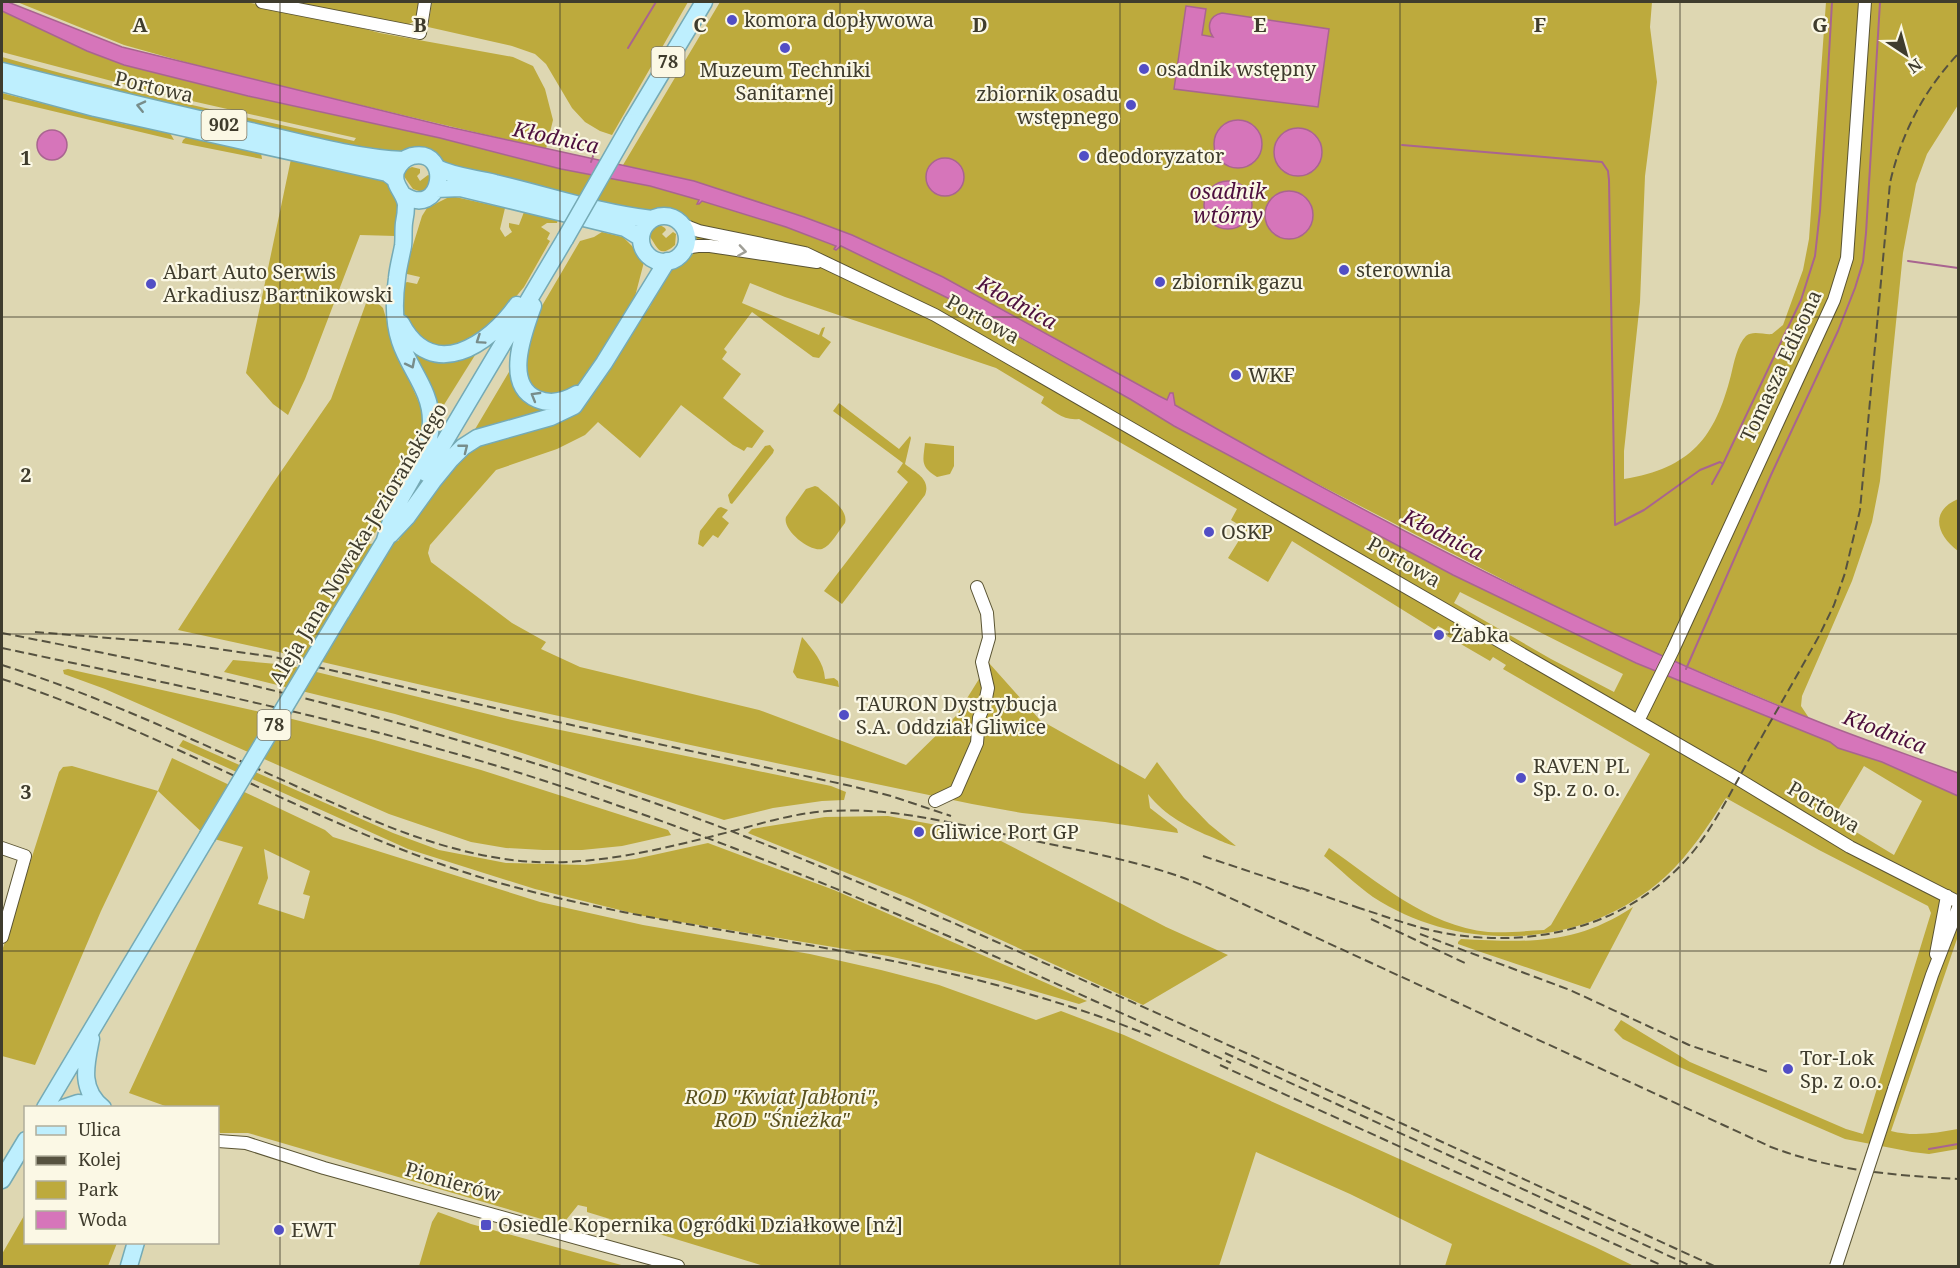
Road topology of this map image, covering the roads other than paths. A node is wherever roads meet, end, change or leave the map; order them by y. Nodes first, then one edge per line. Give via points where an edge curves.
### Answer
1 (262, 2) edge
2 (425, 2) edge
3 (704, 2) edge
4 (1864, 2) edge
5 (3, 81) edge
6 (404, 160) junction
7 (438, 168) junction
8 (399, 187) junction
9 (436, 189) junction
10 (422, 200) junction
11 (652, 219) junction
12 (681, 224) junction
13 (562, 244) junction
14 (403, 245) junction
15 (644, 246) junction
16 (684, 248) junction
17 (667, 261) junction
18 (827, 263) junction
19 (394, 309) junction
20 (635, 313) junction
21 (588, 387) junction
22 (385, 540) junction
23 (977, 587) dead end
24 (1638, 721) junction
25 (935, 801) dead end
26 (2, 848) edge
27 (1953, 899) edge
28 (1959, 908) edge
29 (1955, 925) edge
30 (2, 937) edge
31 (1932, 975) junction
32 (95, 1024) junction
33 (46, 1106) edge
34 (67, 1106) edge
35 (101, 1106) edge
36 (219, 1141) edge
37 (24, 1144) edge
38 (2, 1180) edge
39 (135, 1244) edge
40 (129, 1266) edge
41 (678, 1266) edge
42 (1836, 1266) edge

1 - 2 street via 420,33
3 - 13 main road, Aleja Jana Nowaka-Jeziorańskiego / 78, bridge
4 - 24 street, Tomasza Edisona via 1847,258 1834,300
6 -> 5 main road, Portowa / 902 via 373,158 99,96
5 - 8 main road, Portowa / 902 via 95,108 387,173
6 - 7 main road, 902 via 420,156
6 - 8 main road via 399,165
7 - 9 main road via 440,179
7 - 11 main road, 902
8 - 10 main road, 902 via 415,200
8 - 14 main road via 406,204
9 - 10 main road
9 - 15 main road via 460,188 625,228
10 - 14 main road
11 - 12 main road, 902 via 666,216
11 - 15 main road via 646,224
12 - 16 main road
12 - 18 street, Portowa via 796,250
13 -> 19 main road via 497,327 452,355 439,355 419,346 409,338
21 -> 13 main road via 565,400 549,402 533,398 520,381 519,359 528,321
13 - 22 main road, Aleja Jana Nowaka-Jeziorańskiego / 78
14 - 19 main road
15 - 17 main road via 652,258
15 - 20 main road via 647,267
16 - 17 main road via 680,255
16 -> 18 street, Portowa via 710,246
17 - 20 main road
18 - 24 street, Portowa via 987,344
19 -> 22 main road via 400,343 424,389 431,420 424,455 396,507
20 - 21 main road
22 -> 21 main road via 463,447 477,438 563,412 574,406
22 - 32 main road, Aleja Jana Nowaka-Jeziorańskiego / 78, bridge
23 - 25 street via 987,614 989,638 982,662 988,688 977,743 956,790
24 - 27 street, Portowa via 1850,847
26 - 30 street via 25,856
27 - 31 street via 1940,924
28 - 29 street
29 - 31 street
31 - 42 street, bridge
32 - 33 main road, Aleja Jana Nowaka-Jeziorańskiego / 78
32 - 35 main road via 85,1072 87,1087
34 - 35 main road via 81,1102
36 - 41 street, Pionierów via 246,1143
37 - 38 main road
39 - 40 main road

